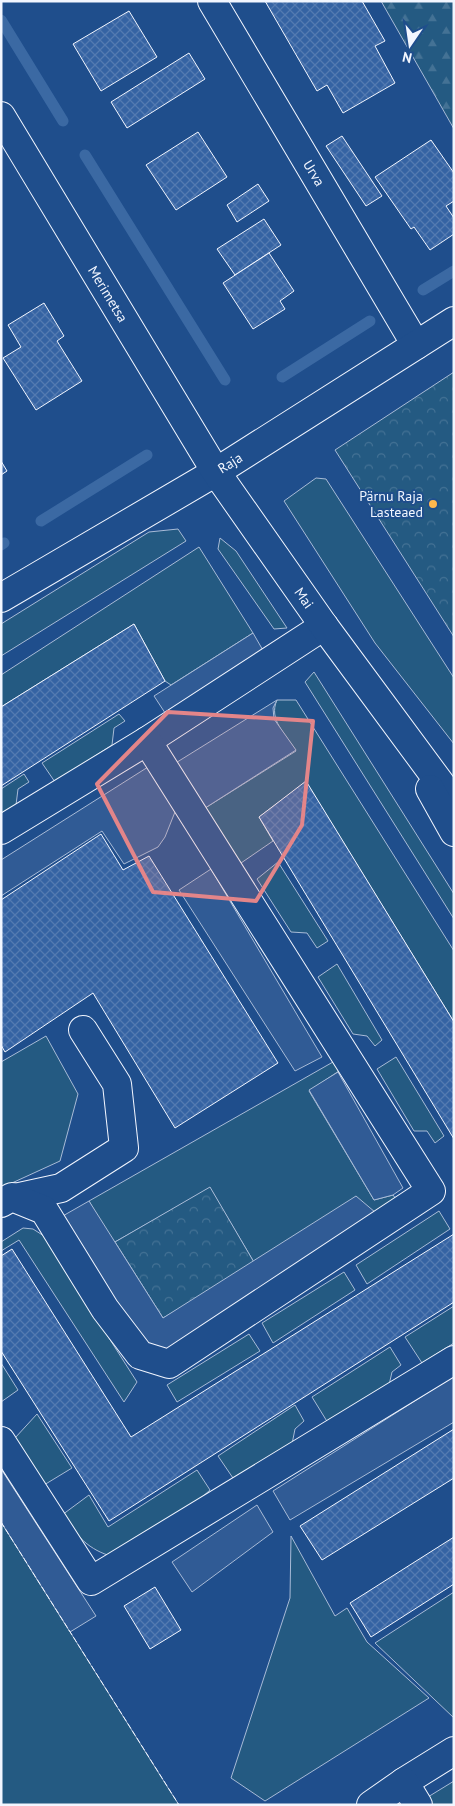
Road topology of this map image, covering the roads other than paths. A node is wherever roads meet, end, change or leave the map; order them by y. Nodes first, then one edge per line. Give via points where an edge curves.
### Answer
1 (212, 1) edge
2 (1, 116) edge
3 (454, 321) edge
4 (416, 345) junction
5 (216, 472) junction
6 (1, 598) edge
7 (324, 626) junction
8 (394, 724) junction
9 (147, 741) junction
10 (454, 802) edge
11 (1, 830) edge
12 (454, 832) edge
13 (83, 1030) dead end
14 (8, 1200) edge
15 (454, 1360) edge
16 (1, 1441) edge
17 (454, 1751) edge
18 (411, 1794) edge
19 (371, 1805) edge

1 - 4 street, Urva
2 - 5 street, Merimetsa
3 - 4 street, Raja
4 - 5 street, Raja
5 - 6 street, Raja
5 - 7 street, Mai
7 - 8 street, Mai
7 - 9 street
8 - 10 street, Mai
8 - 12 street, Mai
9 - 11 street
9 - 14 street via 431,1191 169,1364 140,1355 105,1309 44,1210
13 - 14 street via 117,1084 124,1148 61,1188
15 - 16 street via 91,1581
17 - 18 street
18 - 19 street

